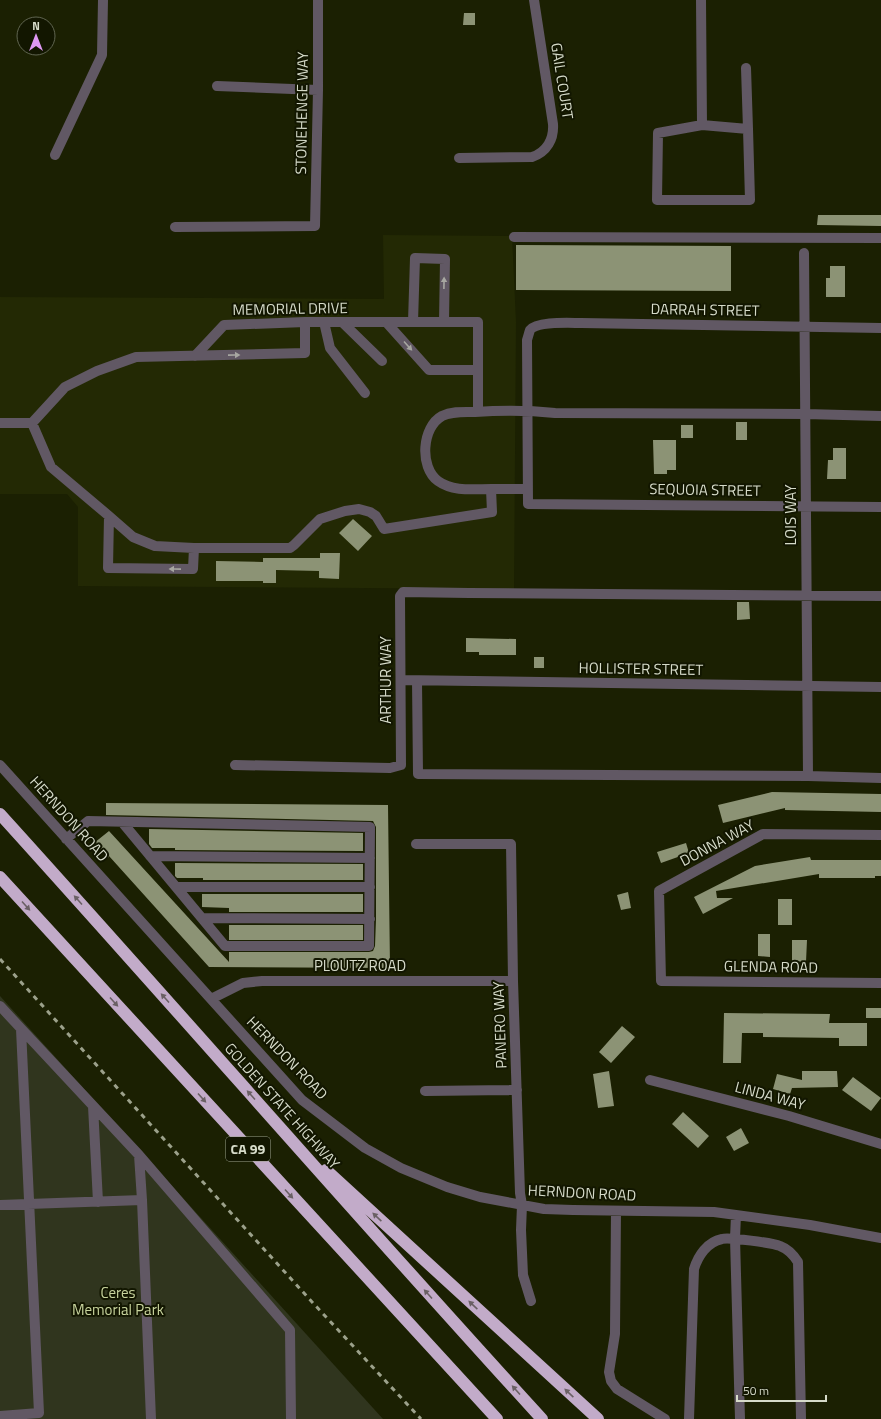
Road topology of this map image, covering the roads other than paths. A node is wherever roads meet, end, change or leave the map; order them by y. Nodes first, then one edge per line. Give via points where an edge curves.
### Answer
1 (103, 0) edge
2 (318, 0) edge
3 (534, 0) edge
4 (701, 0) edge
5 (746, 68) dead end
6 (217, 86) dead end
7 (318, 90) junction
8 (702, 125) junction
9 (748, 129) junction
10 (55, 155) dead end
11 (459, 158) dead end
12 (175, 227) dead end
13 (514, 237) dead end
14 (881, 238) edge
15 (804, 253) dead end
16 (305, 322) junction
17 (324, 322) junction
18 (342, 322) junction
19 (386, 322) junction
20 (413, 322) junction
21 (444, 322) junction
22 (805, 327) junction
23 (881, 328) edge
24 (195, 356) junction
25 (382, 361) dead end
26 (478, 370) junction
27 (365, 393) dead end
28 (528, 410) junction
29 (478, 412) junction
30 (806, 414) junction
31 (881, 416) edge
32 (0, 423) edge
33 (32, 423) junction
34 (491, 489) junction
35 (527, 489) junction
36 (806, 507) junction
37 (881, 507) edge
38 (109, 516) junction
39 (194, 548) junction
40 (807, 595) junction
41 (881, 596) edge
42 (401, 680) junction
43 (417, 681) junction
44 (807, 686) junction
45 (881, 686) edge
46 (0, 765) edge
47 (234, 765) dead end
48 (808, 776) junction
49 (881, 778) edge
50 (0, 814) edge
51 (122, 822) junction
52 (881, 835) edge
53 (66, 839) junction
54 (416, 844) dead end
55 (150, 856) junction
56 (370, 858) junction
57 (0, 877) edge
58 (176, 887) junction
59 (370, 887) junction
60 (202, 918) junction
61 (370, 918) junction
62 (513, 981) junction
63 (661, 981) joint
64 (881, 983) edge
65 (211, 999) junction
66 (0, 1006) edge
67 (21, 1029) junction
68 (650, 1080) dead end
69 (517, 1090) junction
70 (425, 1091) dead end
71 (93, 1106) junction
72 (277, 1124) junction
73 (881, 1144) edge
74 (139, 1154) junction
75 (142, 1200) junction
76 (98, 1202) junction
77 (29, 1204) junction
78 (0, 1205) edge
79 (522, 1205) junction
80 (616, 1210) junction
81 (736, 1215) junction
82 (735, 1238) junction
83 (881, 1238) edge
84 (531, 1301) dead end
85 (0, 1416) edge
86 (151, 1419) edge
87 (291, 1419) edge
88 (496, 1419) edge
89 (542, 1419) edge
90 (598, 1419) edge
91 (665, 1419) edge
92 (689, 1419) edge
93 (740, 1419) edge
94 (801, 1419) edge

1 - 10 street via 102,55
2 - 7 street, STONEHENGE WAY
3 - 11 street, GAIL COURT via 553,124 551,141 532,157
4 - 8 street
5 - 9 street
6 - 7 street
7 - 12 street, STONEHENGE WAY via 315,226
8 - 9 street
8 - 9 street via 658,133 657,200 750,200
13 - 14 street
15 - 22 street, LOIS WAY
16 - 17 street, MEMORIAL DRIVE
16 - 24 street, MEMORIAL DRIVE via 224,325
24 -> 16 street via 306,353
17 - 18 street, MEMORIAL DRIVE
17 - 27 street via 330,348
18 - 19 street, MEMORIAL DRIVE
18 - 25 street
19 - 20 street, MEMORIAL DRIVE
19 -> 26 street via 429,370
20 - 21 street, MEMORIAL DRIVE
21 -> 20 street via 445,259 415,258
21 - 26 street, MEMORIAL DRIVE via 478,322
22 - 23 street, DARRAH STREET
22 - 28 street, DARRAH STREET via 539,324 530,330 527,340
22 - 30 street, LOIS WAY
24 - 33 street via 136,357 97,371 65,387
26 - 29 street, MEMORIAL DRIVE
28 - 29 street
28 - 30 street via 562,413
28 - 35 street
29 - 34 street via 442,416 429,431 425,454 429,468 437,480 451,487
30 - 31 street
30 - 36 street, LOIS WAY
32 - 33 street
33 - 38 street via 50,467
34 - 35 street
34 - 39 street via 492,512 384,529 376,516 359,509 320,519 290,548
35 - 36 street, SEQUOIA STREET via 528,504
36 - 37 street, SEQUOIA STREET
36 - 40 street, LOIS WAY
38 - 39 street via 133,537 155,546
39 -> 38 street via 193,569 108,568
40 - 41 street
40 - 42 street, ARTHUR WAY via 403,592 400,596
40 - 44 street, LOIS WAY
42 - 43 street, HOLLISTER STREET
42 - 47 street, ARTHUR WAY via 401,765 390,768
43 - 44 street, HOLLISTER STREET
43 - 48 street via 418,774
44 - 45 street, HOLLISTER STREET
44 - 48 street, LOIS WAY
46 - 53 street, HERNDON ROAD
48 - 49 street
72 -> 50 highway, GOLDEN STATE HIGHWAY / CA 99
51 - 53 street via 88,821
51 - 55 street
51 - 56 street via 370,827
52 - 63 street, DONNA WAY via 763,834 660,891
53 - 65 street, HERNDON ROAD
54 - 62 street, PANERO WAY via 511,844
55 - 56 street
55 - 58 street
56 - 59 street
57 -> 88 highway, CA 99
58 - 59 street
58 - 60 street
59 - 61 street
60 - 61 street
60 - 61 street via 225,946 369,946
62 - 65 street, PLOUTZ ROAD via 262,981 243,983
62 - 69 street, PANERO WAY
63 - 64 street, GLENDA ROAD
65 - 79 street, HERNDON ROAD via 302,1100 365,1148 401,1168 447,1187 480,1197
66 - 67 street
67 - 71 street
67 - 77 street
68 - 73 street, LINDA WAY via 796,1118
69 - 70 street
69 - 79 street, PANERO WAY
71 - 74 street
71 - 76 street
89 -> 72 highway, GOLDEN STATE HIGHWAY / CA 99
90 -> 72 highway
74 - 75 street
74 - 87 street via 290,1330
75 - 76 street
75 - 86 street
76 - 77 street
77 - 78 street
77 - 85 street via 39,1414
79 - 80 street, HERNDON ROAD via 566,1210
79 - 84 street, PANERO WAY via 523,1275
80 - 81 street, HERNDON ROAD via 714,1212
80 - 91 street via 615,1334 610,1377 617,1388
81 - 82 street
81 - 83 street, HERNDON ROAD
82 - 92 street via 713,1242 697,1259 694,1269
82 - 93 street
82 - 94 street via 779,1245 792,1252 798,1262

